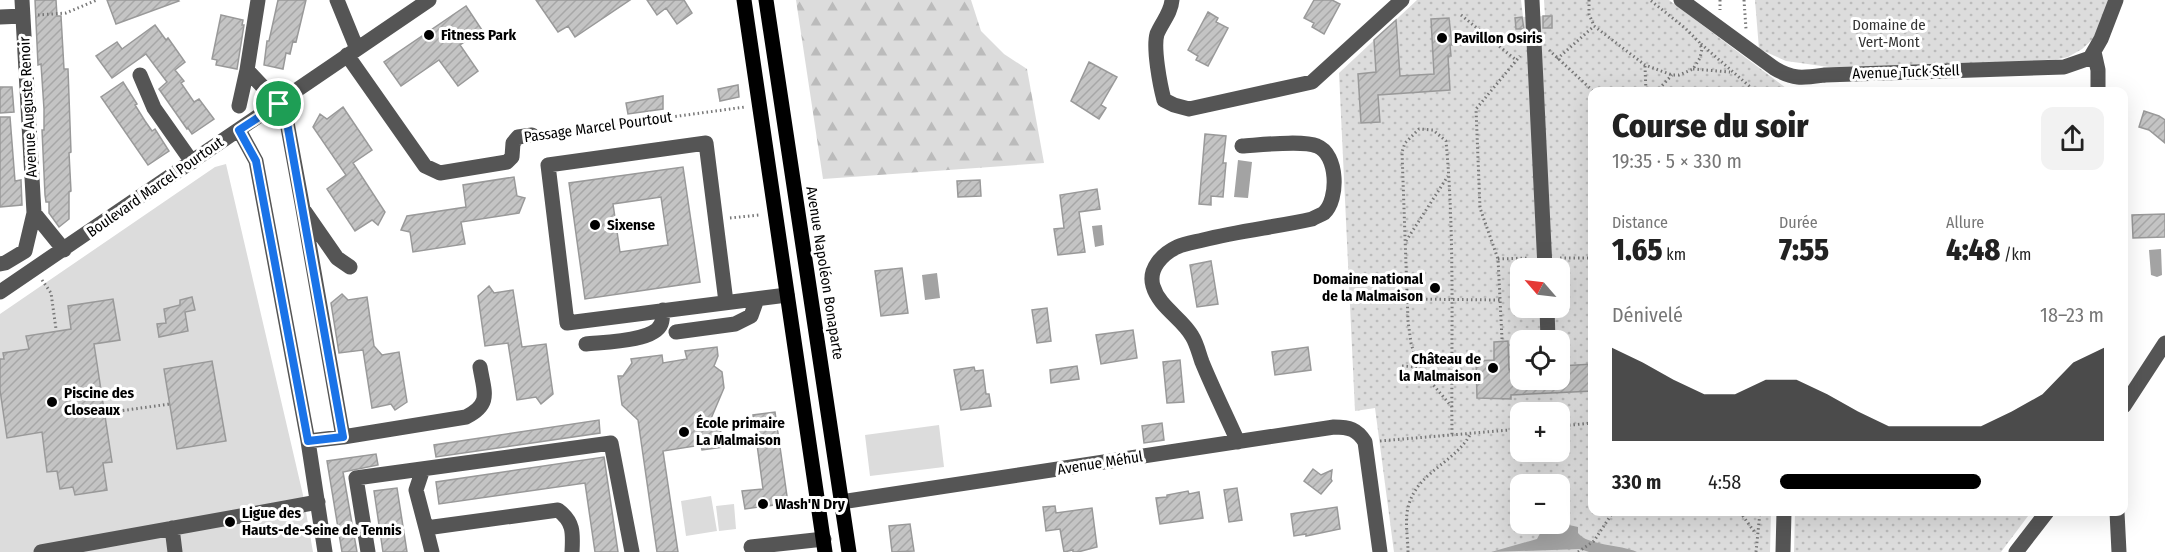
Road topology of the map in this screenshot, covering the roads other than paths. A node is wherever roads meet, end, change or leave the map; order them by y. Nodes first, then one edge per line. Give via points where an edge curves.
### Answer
1 (258, 0) edge
2 (337, 0) edge
3 (429, 0) edge
4 (744, 0) edge
5 (766, 0) edge
6 (1172, 0) edge
7 (1402, 0) edge
8 (1532, 0) edge
9 (1681, 0) edge
10 (2116, 0) edge
11 (22, 8) edge
12 (0, 17) edge
13 (352, 52) junction
14 (2094, 52) junction
15 (247, 70) junction
16 (140, 75) dead end
17 (1800, 85) edge
18 (2098, 87) edge
19 (279, 104) junction
20 (239, 106) dead end
21 (239, 130) junction
22 (532, 135) road end
23 (1242, 146) dead end
24 (192, 162) junction
25 (303, 209) junction
26 (34, 213) junction
27 (64, 250) junction
28 (1545, 258) edge
29 (0, 264) edge
30 (350, 267) dead end
31 (0, 292) edge
32 (787, 296) junction
33 (757, 299) junction
34 (726, 302) junction
35 (663, 310) junction
36 (676, 332) dead end
37 (2165, 343) edge
38 (586, 344) dead end
39 (480, 367) dead end
40 (2128, 400) edge
41 (343, 437) junction
42 (308, 441) junction
43 (1238, 442) junction
44 (423, 469) junction
45 (318, 502) junction
46 (841, 502) junction
47 (1784, 516) edge
48 (2044, 516) edge
49 (2117, 516) edge
50 (172, 528) junction
51 (426, 528) junction
52 (824, 546) edge
53 (751, 547) dead end
54 (41, 552) edge
55 (175, 552) edge
56 (325, 552) edge
57 (368, 552) edge
58 (432, 552) edge
59 (572, 552) edge
60 (632, 552) edge
61 (849, 552) edge
62 (1380, 552) edge
63 (1783, 552) edge
64 (2016, 552) edge
65 (2119, 552) edge

1 - 15 street
2 - 13 street
3 - 13 street, Boulevard Marcel Pourtout
4 - 32 main road
5 - 46 main road, Avenue Napoléon Bonaparte
6 - 7 street via 1157,36 1161,87 1164,100 1189,109 1311,82
8 - 28 street
9 - 17 street, Avenue Tuck Stell
10 - 14 street
11 - 12 street
11 - 26 street, Avenue Auguste Renoir
13 - 19 street, Boulevard Marcel Pourtout
13 - 22 street, Passage Marcel Pourtout via 425,166 440,172 507,162 518,137
14 - 17 street, Avenue Tuck Stell via 2090,58 2064,68 1825,75
14 - 18 street
15 - 19 street
15 - 20 street
16 - 24 street via 154,108
19 - 21 street, Boulevard Marcel Pourtout
19 - 25 street via 286,117
21 - 24 street, Boulevard Marcel Pourtout
21 - 42 street via 256,161
23 - 43 street via 1318,146 1334,171 1334,197 1325,212 1312,219 1178,246 1165,254 1151,277 1161,300 1194,338
24 - 27 street, Boulevard Marcel Pourtout
25 - 30 street via 337,258
25 - 41 street
26 - 27 street
26 - 29 street, Avenue Auguste Renoir via 25,251
27 - 31 street, Boulevard Marcel Pourtout
32 - 33 street
32 - 52 main road
33 - 34 street
33 - 36 street via 751,316 735,324
34 - 35 street
34 - 35 street via 706,143 548,165 567,323
35 - 38 street via 661,325 645,337
37 - 40 street
39 - 41 street via 485,399 479,411 466,417
41 - 42 street
42 - 45 street
43 - 46 street, Avenue Méhul
43 - 62 street, Avenue Méhul via 1334,427 1358,432 1368,457
44 - 51 street via 416,490
44 - 57 street via 356,477
44 - 60 street via 611,443
45 - 50 street
45 - 56 street
46 - 61 main road, Avenue Napoléon Bonaparte
47 - 63 street
48 - 64 street
49 - 65 street
50 - 54 street
50 - 55 street
51 - 58 street
51 - 59 street via 558,510 568,517 573,533
52 - 53 street

